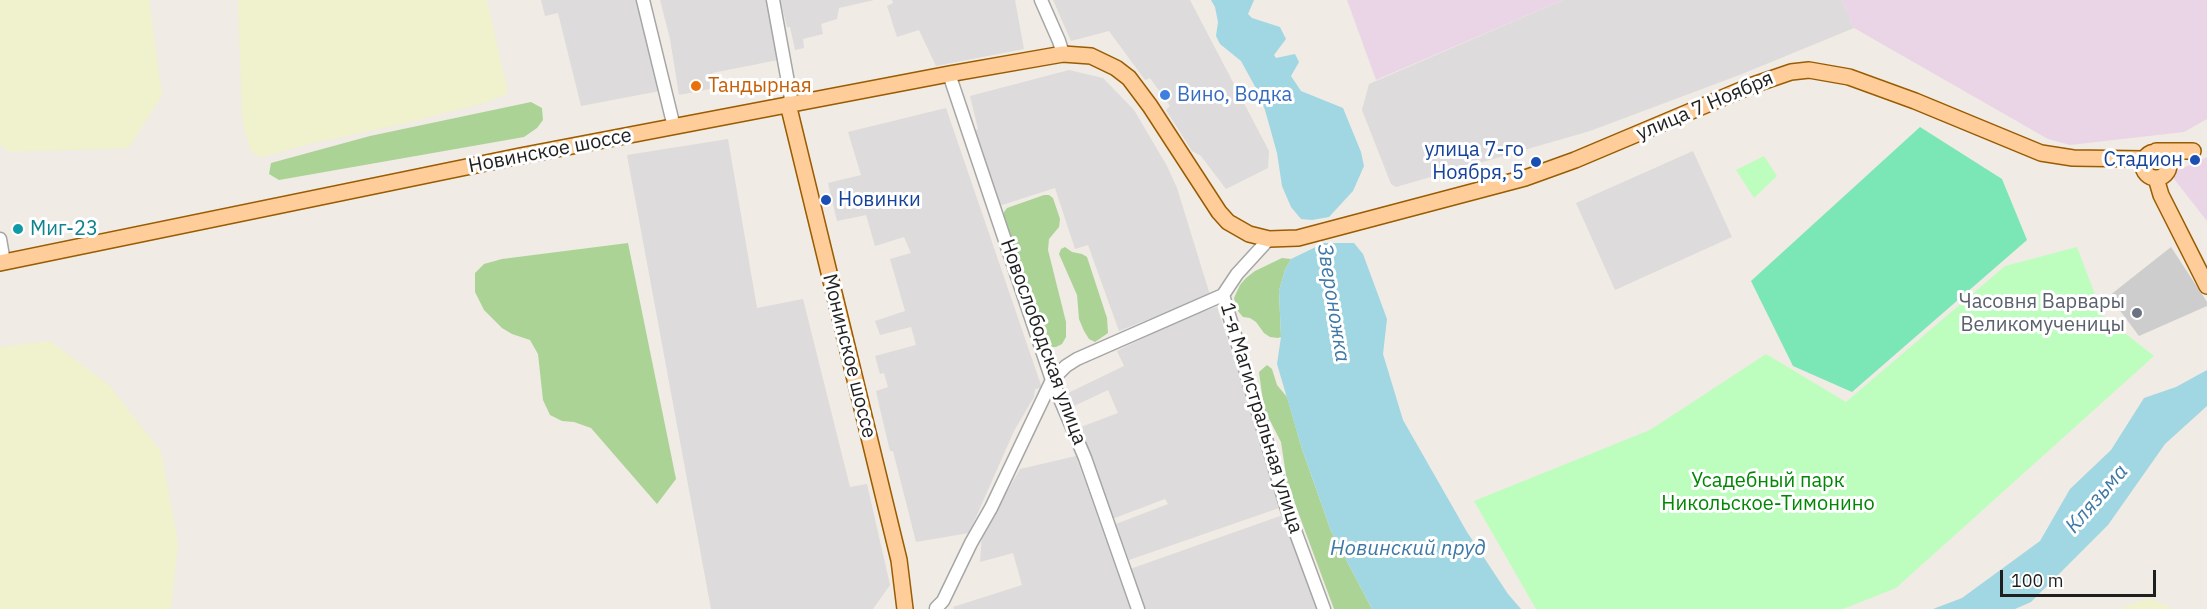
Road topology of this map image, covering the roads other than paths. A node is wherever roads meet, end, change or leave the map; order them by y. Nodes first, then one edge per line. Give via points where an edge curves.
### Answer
1 (643, 0) edge
2 (773, 0) edge
3 (1041, 0) edge
4 (1063, 54) junction
5 (949, 74) junction
6 (790, 104) junction
7 (674, 127) junction
8 (2200, 148) edge
9 (2166, 156) junction
10 (2124, 159) junction
11 (2144, 159) junction
12 (2156, 178) junction
13 (0, 239) edge
14 (1269, 239) junction
15 (2, 262) edge
16 (2207, 286) edge
17 (1223, 294) junction
18 (1052, 380) junction
19 (937, 608) edge
20 (905, 609) edge
21 (922, 609) edge
22 (1138, 609) edge
23 (1324, 609) edge

1 - 7 street
2 - 6 street
3 - 4 street
4 - 5 main road, Новинское шоссе
4 - 14 main road, Новинское шоссе via 1101,60 1116,68 1137,87 1228,222 1249,234
5 - 6 main road, Новинское шоссе
5 - 18 street, Новослободская улица
6 - 7 main road, Новинское шоссе
6 - 20 main road, Монинское шоссе via 899,560
7 - 15 main road, Новинское шоссе
8 - 9 main road
8 - 10 main road via 2142,153
9 - 11 main road via 2154,152
9 - 12 main road via 2168,171
10 - 11 main road, улица 7 Ноября
10 - 14 main road, улица 7 Ноября via 2041,153 1849,77 1809,70 1775,76 1532,175 1298,238
11 - 12 main road via 2145,172
12 - 16 main road
13 - 15 street
14 - 17 street, 1-я Магистральная улица
17 - 18 street via 1077,359
17 - 23 street, 1-я Магистральная улица via 1287,509
18 - 19 street via 991,508
18 - 22 street, Новослободская улица via 1085,458
19 - 21 street

